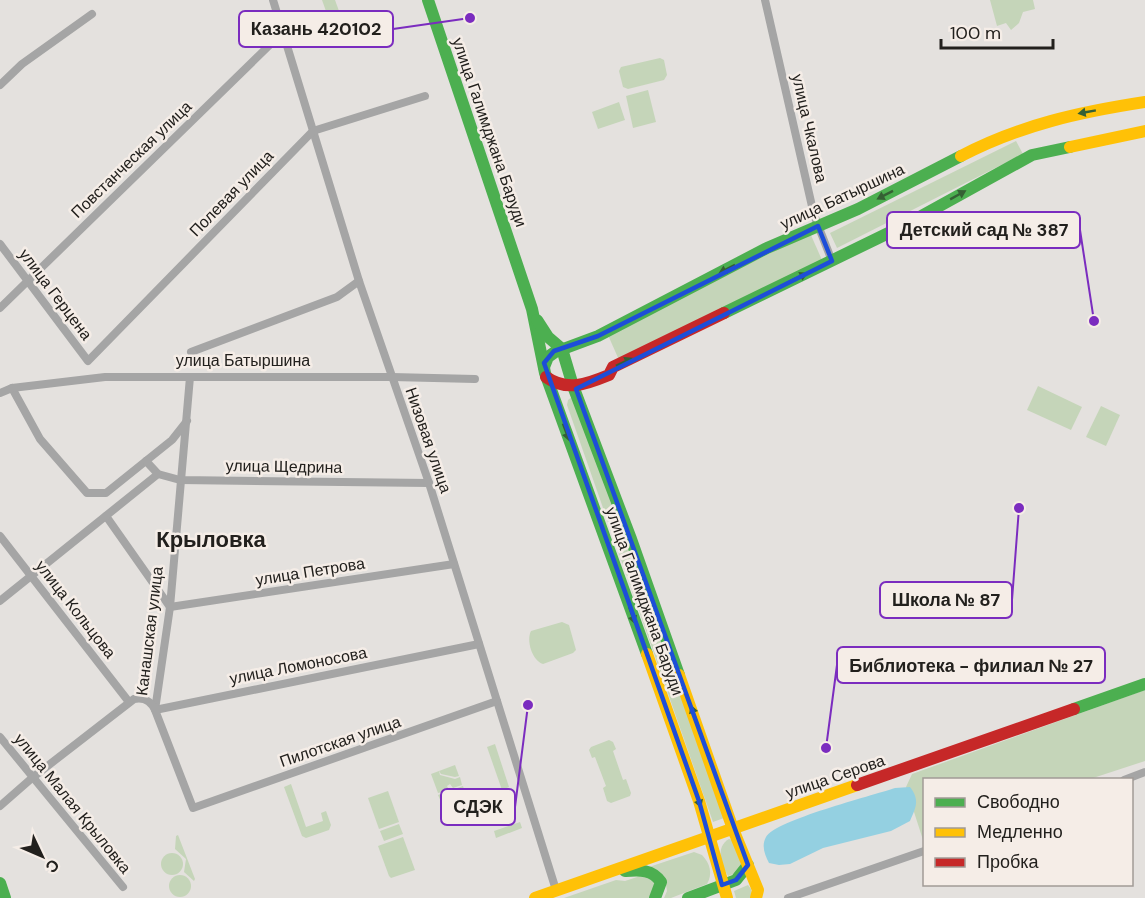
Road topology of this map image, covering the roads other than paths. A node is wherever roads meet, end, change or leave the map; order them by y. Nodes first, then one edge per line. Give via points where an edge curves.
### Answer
1 (273, 0) edge
2 (428, 0) edge
3 (765, 0) edge
4 (92, 14) dead end
5 (283, 32) junction
6 (0, 85) edge
7 (425, 96) dead end
8 (1145, 102) edge
9 (313, 130) junction
10 (1145, 131) edge
11 (818, 226) junction
12 (0, 244) edge
13 (832, 261) junction
14 (28, 280) junction
15 (359, 281) junction
16 (0, 308) edge
17 (532, 309) junction
18 (562, 349) junction
19 (191, 352) dead end
20 (88, 361) joint
21 (545, 372) junction
22 (190, 377) junction
23 (392, 377) junction
24 (475, 380) dead end
25 (573, 386) junction
26 (12, 388) junction
27 (0, 393) edge
28 (188, 419) junction
29 (146, 461) junction
30 (158, 474) junction
31 (180, 480) junction
32 (429, 483) junction
33 (106, 516) junction
34 (0, 536) edge
35 (454, 564) junction
36 (31, 576) junction
37 (0, 601) edge
38 (170, 607) junction
39 (479, 645) junction
40 (1145, 684) edge
41 (497, 701) junction
42 (129, 702) junction
43 (155, 710) junction
44 (0, 737) edge
45 (1145, 772) edge
46 (32, 778) junction
47 (1129, 778) edge
48 (0, 806) edge
49 (733, 829) junction
50 (709, 837) junction
51 (923, 851) edge
52 (748, 865) junction
53 (605, 873) junction
54 (0, 883) edge
55 (722, 885) junction
56 (123, 887) dead end
57 (556, 890) junction
58 (4, 895) edge
59 (535, 898) edge
60 (655, 898) edge
61 (688, 898) edge
62 (727, 898) edge
63 (756, 898) edge
64 (788, 898) edge

1 - 5 street, Низовая улица
2 - 17 street, улица Галимджана Баруди
3 - 11 street, улица Чкалова
4 - 6 street via 22,64
5 - 9 street, Низовая улица
5 - 14 street, Повстанческая улица
7 - 9 street, Полевая улица
8 -> 11 street, улица Батыршина via 1062,117 989,141
9 - 15 street, Низовая улица
9 - 20 street, Полевая улица
13 -> 10 street via 1032,155
11 - 13 street, улица Чкалова
11 -> 18 street, улица Батыршина via 598,336
12 - 14 street, улица Герцена
25 -> 13 street via 609,375 613,367
14 - 16 street, Повстанческая улица
14 - 20 street, улица Герцена
15 - 19 street via 337,297
15 - 23 street, Низовая улица
17 - 18 street via 548,337
17 - 21 street, улица Галимджана Баруди
18 - 21 street via 548,355
18 - 25 street, улица Галимджана Баруди
21 - 25 street via 554,382
21 -> 50 street, улица Галимджана Баруди
22 - 23 street, улица Батыршина
22 - 26 street, улица Батыршина via 105,377
22 - 28 street, Канашская улица
23 - 24 street, улица Батыршина
23 - 32 street, Низовая улица
49 -> 25 street, улица Галимджана Баруди
26 - 27 street
26 - 29 street via 40,439 87,493 106,493
28 - 29 street via 172,440
28 - 31 street, Канашская улица
29 - 30 street
30 - 31 street, улица Щедрина
30 - 33 street
31 - 32 street, улица Щедрина
31 - 38 street, Канашская улица
32 - 35 street, Низовая улица
33 - 36 street
33 - 38 street
34 - 36 street, улица Кольцова
35 - 38 street, улица Петрова
35 - 39 street, Низовая улица
36 - 37 street
36 - 42 street, улица Кольцова
38 - 43 street, Канашская улица
39 - 41 street, Низовая улица
39 - 43 street, улица Ломоносова
40 - 49 street, улица Серова
41 - 43 street, Пилотская улица via 193,808
41 - 57 street, Низовая улица
42 - 43 street via 143,699
42 - 46 street
44 - 46 street, улица Малая Крыловка
45 - 47 street
46 - 48 street
46 - 56 street, улица Малая Крыловка
49 - 50 street, улица Серова
49 - 52 street, улица Галимджана Баруди
50 - 53 street, улица Серова
50 - 55 street, улица Галимджана Баруди
51 - 64 street
52 - 55 street via 736,880
52 - 63 street, улица Галимджана Баруди via 758,890
53 - 57 street, улица Серова
53 - 60 street via 650,871 661,882
54 - 58 street
55 - 61 street
55 - 62 street, улица Галимджана Баруди
57 - 59 street, улица Серова

